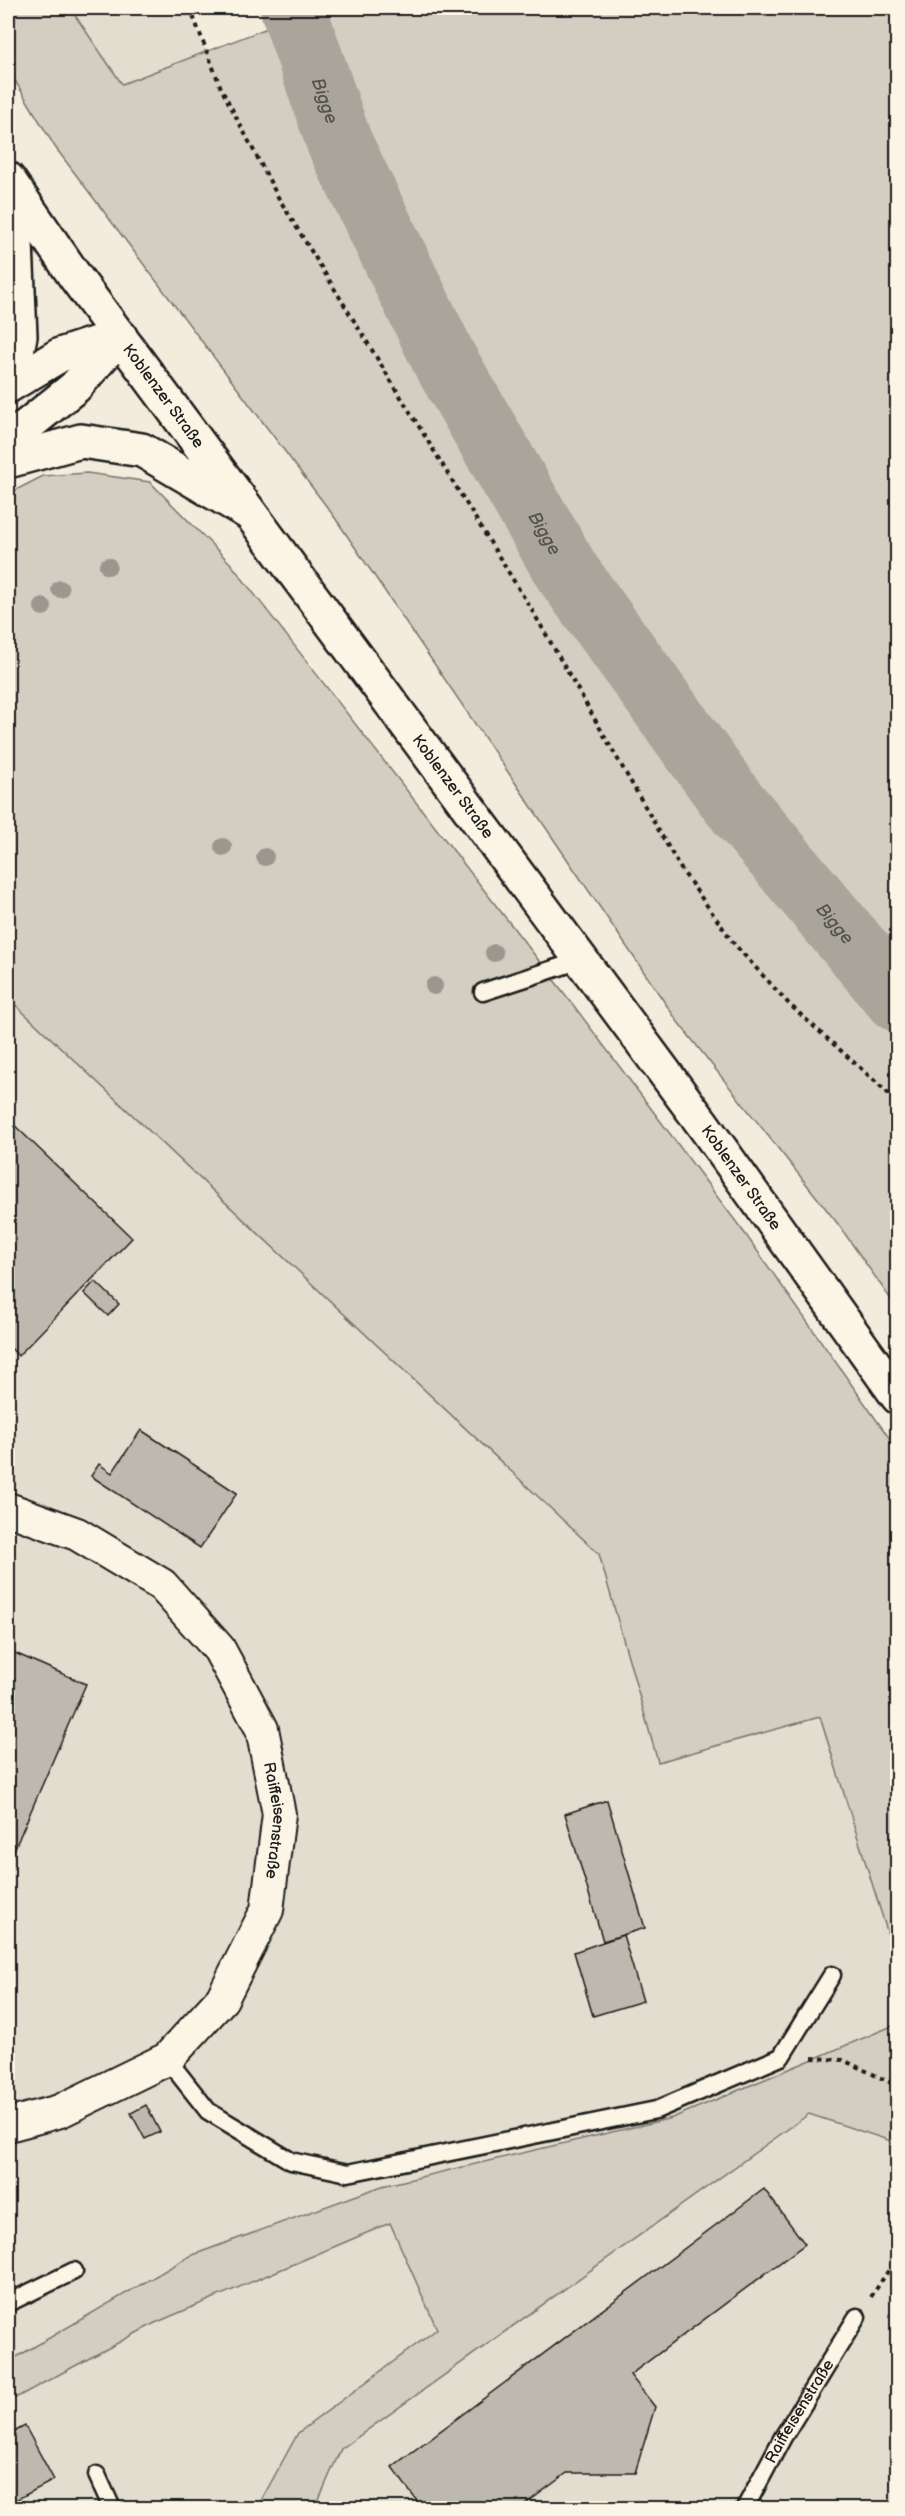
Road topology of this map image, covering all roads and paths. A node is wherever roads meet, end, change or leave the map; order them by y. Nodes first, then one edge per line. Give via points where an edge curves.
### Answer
1 (190, 8) edge
2 (8, 178) edge
3 (8, 200) edge
4 (120, 336) junction
5 (8, 375) edge
6 (8, 386) edge
7 (8, 441) edge
8 (8, 462) edge
9 (249, 513) junction
10 (581, 960) junction
11 (483, 992) dead end
12 (897, 1102) edge
13 (897, 1397) edge
14 (8, 1509) edge
15 (832, 1975) dead end
16 (781, 2057) junction
17 (167, 2059) junction
18 (897, 2086) edge
19 (8, 2125) edge
20 (897, 2256) edge
21 (74, 2271) dead end
22 (8, 2303) edge
23 (858, 2317) joint
24 (97, 2475) dead end
25 (112, 2508) edge
26 (745, 2508) edge

1 - 12 path via 221,88 278,197 536,617 681,869 735,945 789,1004
2 - 4 main road, Koblenzer Straße
3 - 5 main road via 16,243 20,336
4 - 6 main road via 60,355
4 - 7 main road via 75,387
4 - 9 main road, Koblenzer Straße
8 - 9 main road via 81,441 142,450
9 - 10 main road, Koblenzer Straße
10 - 11 lane
10 - 13 main road, Koblenzer Straße
14 - 17 street, Raiffeisenstraße via 77,1534 162,1585 219,1649 262,1729 279,1814 267,1910 222,1999
15 - 16 lane
16 - 17 lane via 656,2110 348,2173 291,2161 208,2111
16 - 18 path via 843,2060
17 - 19 street, Raiffeisenstraße via 60,2111
20 - 23 path
21 - 22 lane
23 - 26 lane, Raiffeisenstraße via 783,2437
24 - 25 lane

